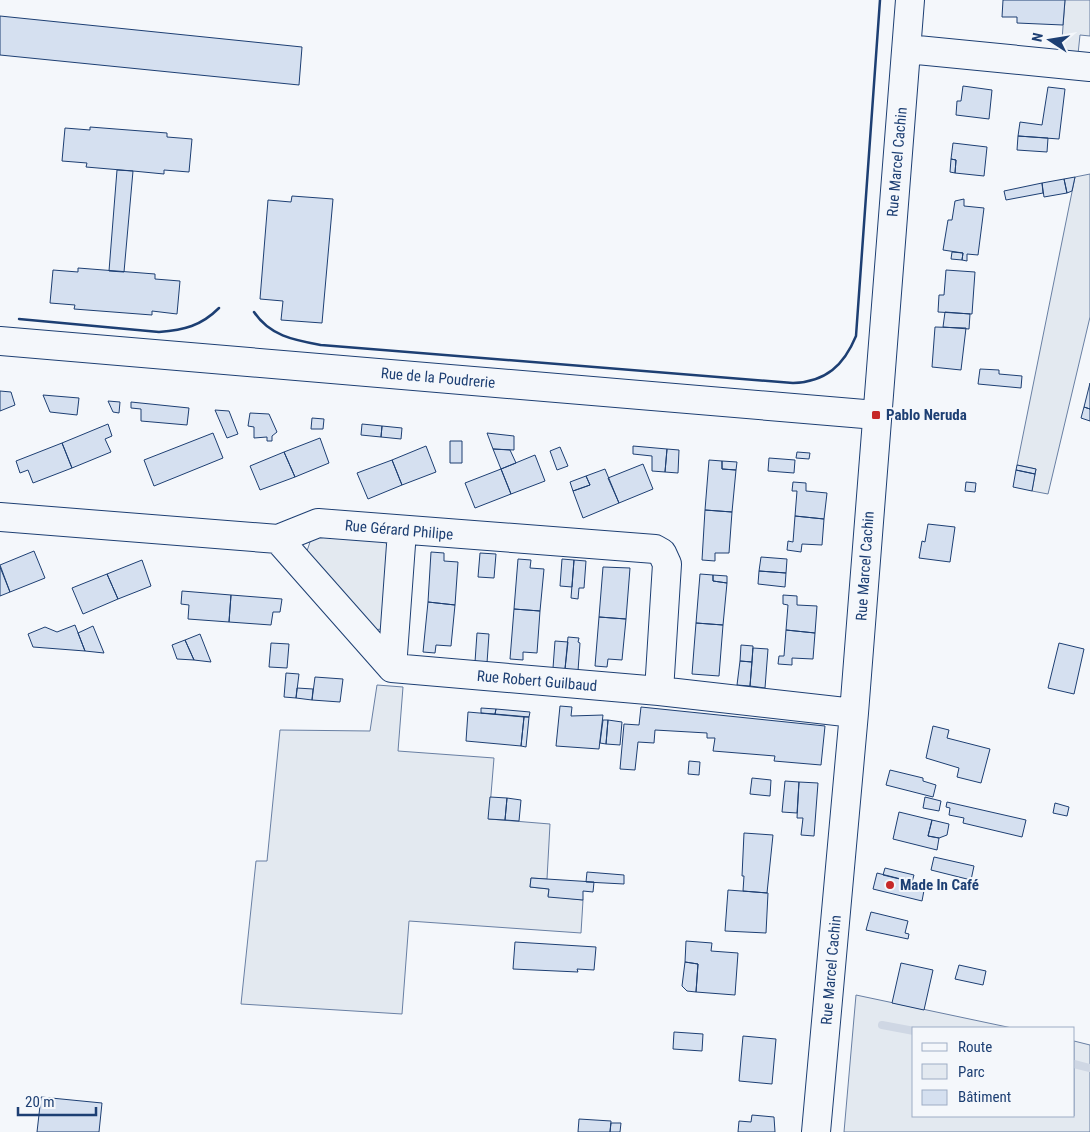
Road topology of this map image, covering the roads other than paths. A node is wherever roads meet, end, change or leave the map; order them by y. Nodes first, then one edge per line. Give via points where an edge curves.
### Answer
1 (910, 0) edge
2 (907, 49) junction
3 (1090, 67) edge
4 (0, 341) edge
5 (876, 415) junction
6 (0, 517) edge
7 (402, 531) junction
8 (278, 539) junction
9 (392, 668) junction
10 (659, 691) junction
11 (854, 713) junction
12 (816, 1132) edge

1 - 2 street, Rue Marcel Cachin
2 - 3 street
2 - 5 street, Rue Marcel Cachin
4 - 5 street, Rue de la Poudrerie
5 - 11 street, Rue Marcel Cachin
6 - 8 street, Rue Gérard Philipe
7 - 8 street, Rue Gérard Philipe via 318,523
7 - 9 street
7 - 10 street, Rue Gérard Philipe via 658,551 667,564
8 - 9 street
9 - 10 street, Rue Robert Guilbaud
10 - 11 street, Rue Robert Guilbaud
11 - 12 street, Rue Marcel Cachin

